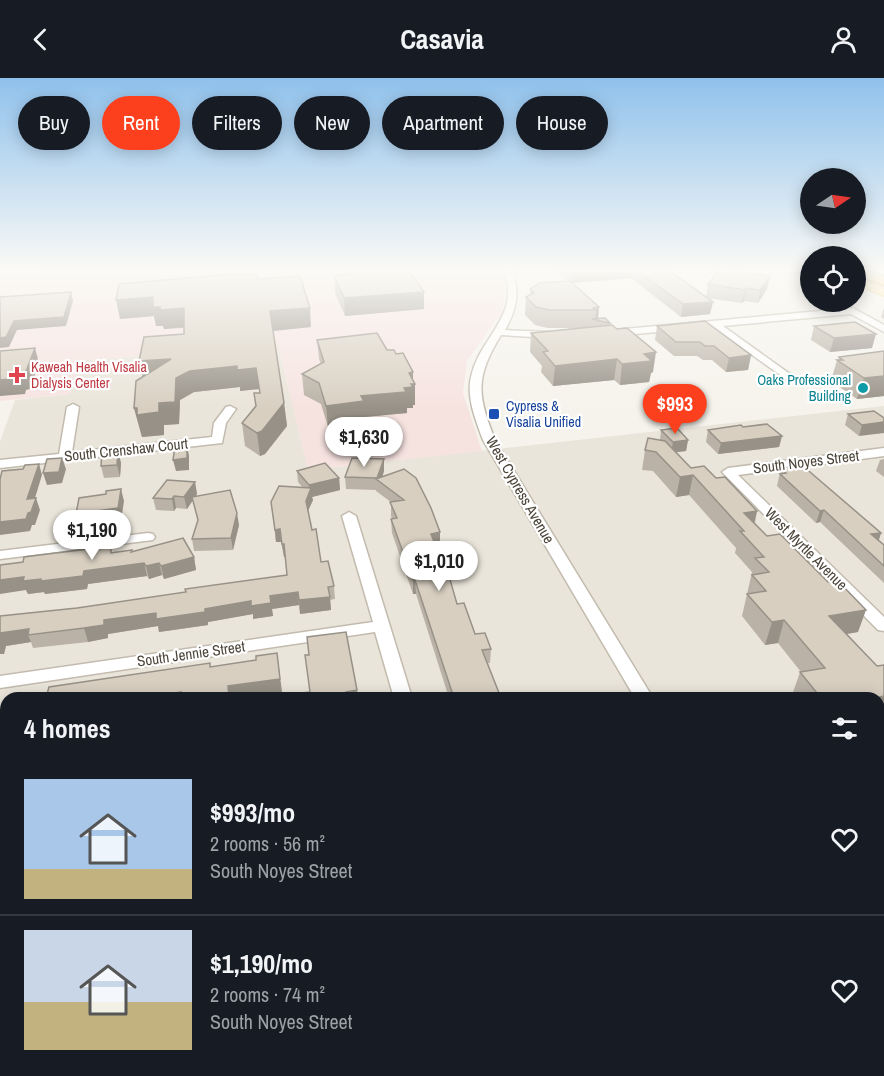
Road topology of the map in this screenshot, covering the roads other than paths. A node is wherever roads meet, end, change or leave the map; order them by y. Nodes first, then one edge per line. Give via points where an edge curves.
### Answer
1 (507, 317) edge
2 (794, 317) edge
3 (863, 317) edge
4 (715, 324) junction
5 (884, 329) edge
6 (499, 332) junction
7 (604, 333) edge
8 (563, 335) edge
9 (790, 379) dead end
10 (73, 408) dead end
11 (230, 409) dead end
12 (884, 452) edge
13 (65, 457) junction
14 (0, 464) edge
15 (728, 472) joint
16 (349, 516) dead end
17 (147, 537) dead end
18 (0, 555) edge
19 (382, 626) junction
20 (884, 626) edge
21 (0, 682) edge
22 (400, 692) edge
23 (640, 692) edge

1 - 6 street, West Cypress Avenue
2 - 4 street
3 - 5 street
4 - 7 street
4 - 9 street
6 - 8 street
6 - 23 street, West Cypress Avenue via 482,357 475,379 478,408 489,440
10 - 13 street
11 - 13 street, South Crenshaw Court via 220,423 218,440
12 - 15 street, South Noyes Street
13 - 14 street, South Crenshaw Court
15 - 20 street, West Myrtle Avenue
16 - 19 street
17 - 18 street
19 - 21 street, South Jennie Street
19 - 22 street

